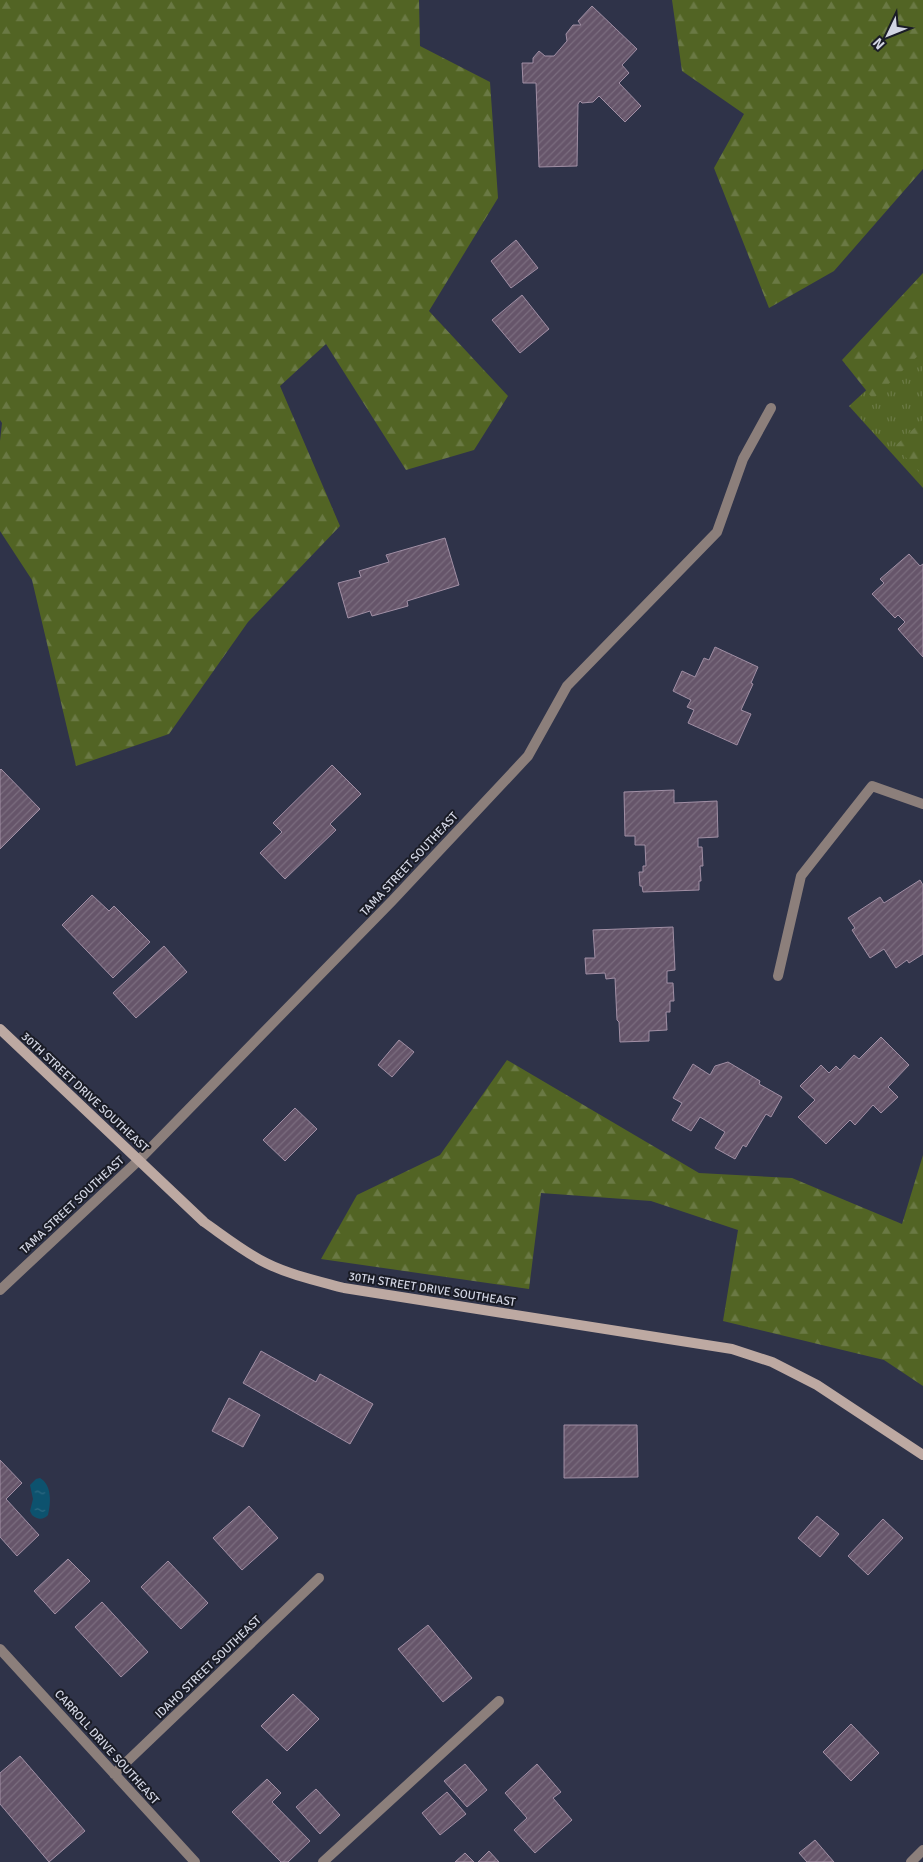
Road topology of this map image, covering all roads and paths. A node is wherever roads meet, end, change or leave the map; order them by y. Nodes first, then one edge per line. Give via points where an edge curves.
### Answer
1 (771, 408) dead end
2 (923, 804) edge
3 (778, 976) dead end
4 (0, 1029) edge
5 (139, 1160) junction
6 (0, 1290) edge
7 (923, 1455) edge
8 (319, 1578) dead end
9 (0, 1649) edge
10 (499, 1701) dead end
11 (114, 1774) junction
12 (923, 1850) edge
13 (195, 1862) edge
14 (323, 1862) edge
15 (911, 1862) edge

1 - 5 street, TAMA STREET SOUTHEAST via 743,459 717,532 567,686 528,756 392,901
2 - 3 street via 872,786 801,876
4 - 5 main road, 30TH STREET DRIVE SOUTHEAST
5 - 6 street, TAMA STREET SOUTHEAST
5 - 7 main road, 30TH STREET DRIVE SOUTHEAST via 204,1222 266,1263 293,1274 344,1288 732,1349 772,1362 817,1385
8 - 11 street, IDAHO STREET SOUTHEAST
9 - 11 street, CARROLL DRIVE SOUTHEAST
10 - 14 street
11 - 13 street, CARROLL DRIVE SOUTHEAST
12 - 15 street

